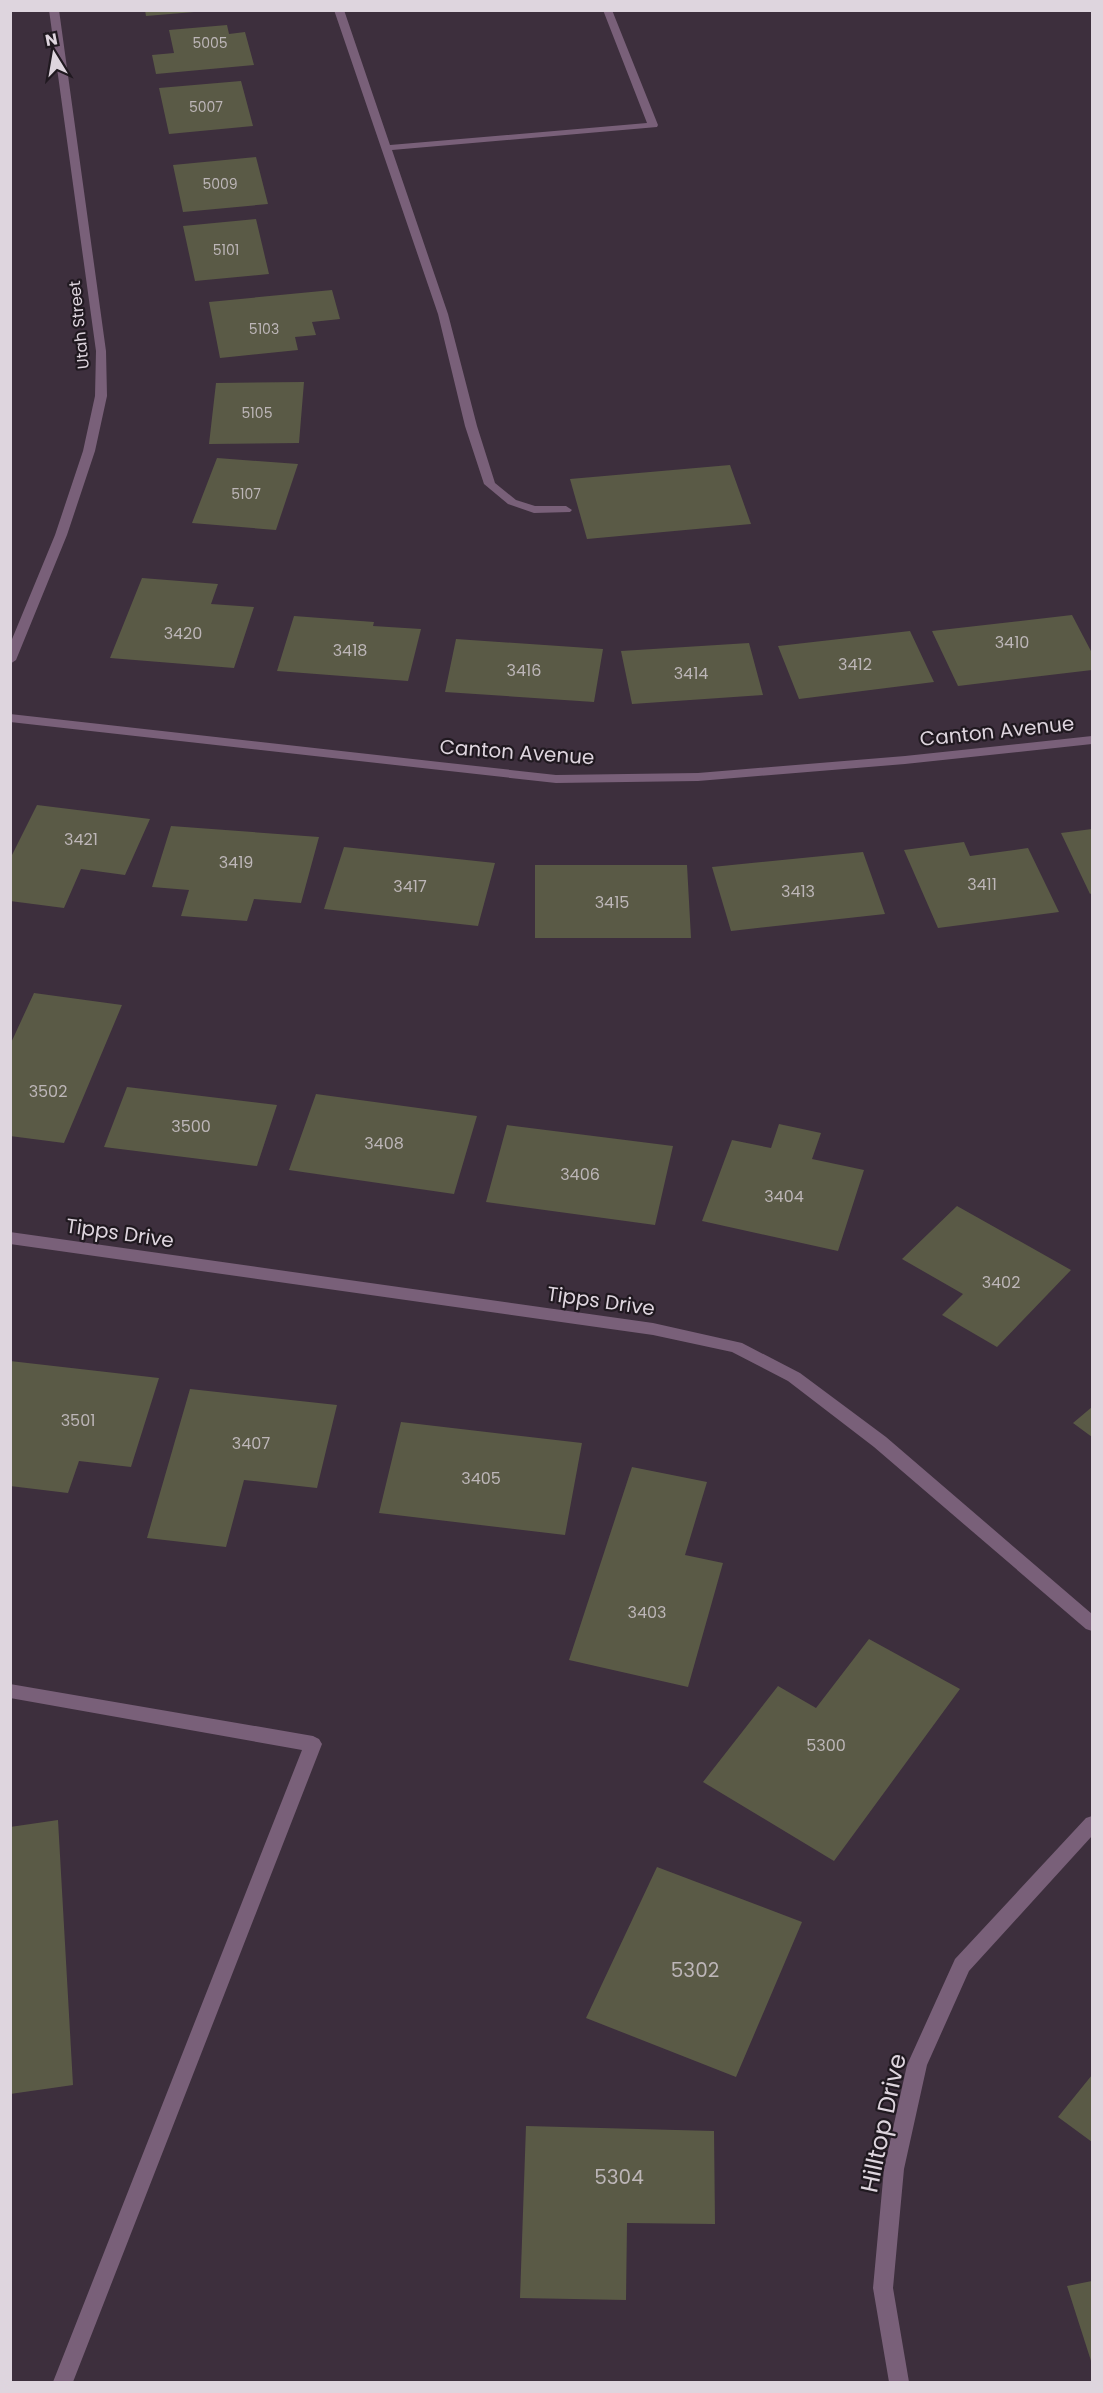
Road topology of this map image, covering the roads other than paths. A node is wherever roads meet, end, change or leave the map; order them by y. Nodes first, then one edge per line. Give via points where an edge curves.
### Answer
1 (54, 10) edge
2 (339, 10) edge
3 (607, 10) edge
4 (385, 148) junction
5 (566, 510) dead end
6 (10, 660) edge
7 (10, 718) edge
8 (1092, 740) edge
9 (10, 1239) edge
10 (1092, 1624) edge
11 (10, 1692) edge
12 (1092, 1824) edge
13 (63, 2382) edge
14 (899, 2382) edge

1 - 6 street, Utah Street via 101,351 101,396 89,451 61,536
2 - 4 street
3 - 4 street via 653,125
4 - 5 street via 442,315 490,484 512,502 534,509
7 - 8 street, Canton Avenue via 556,779 698,777
9 - 10 street, Tipps Drive via 653,1329 736,1347 794,1377 880,1442
11 - 13 street via 313,1744
12 - 14 street, Hilltop Drive via 962,1965 917,2065 894,2169 883,2288

